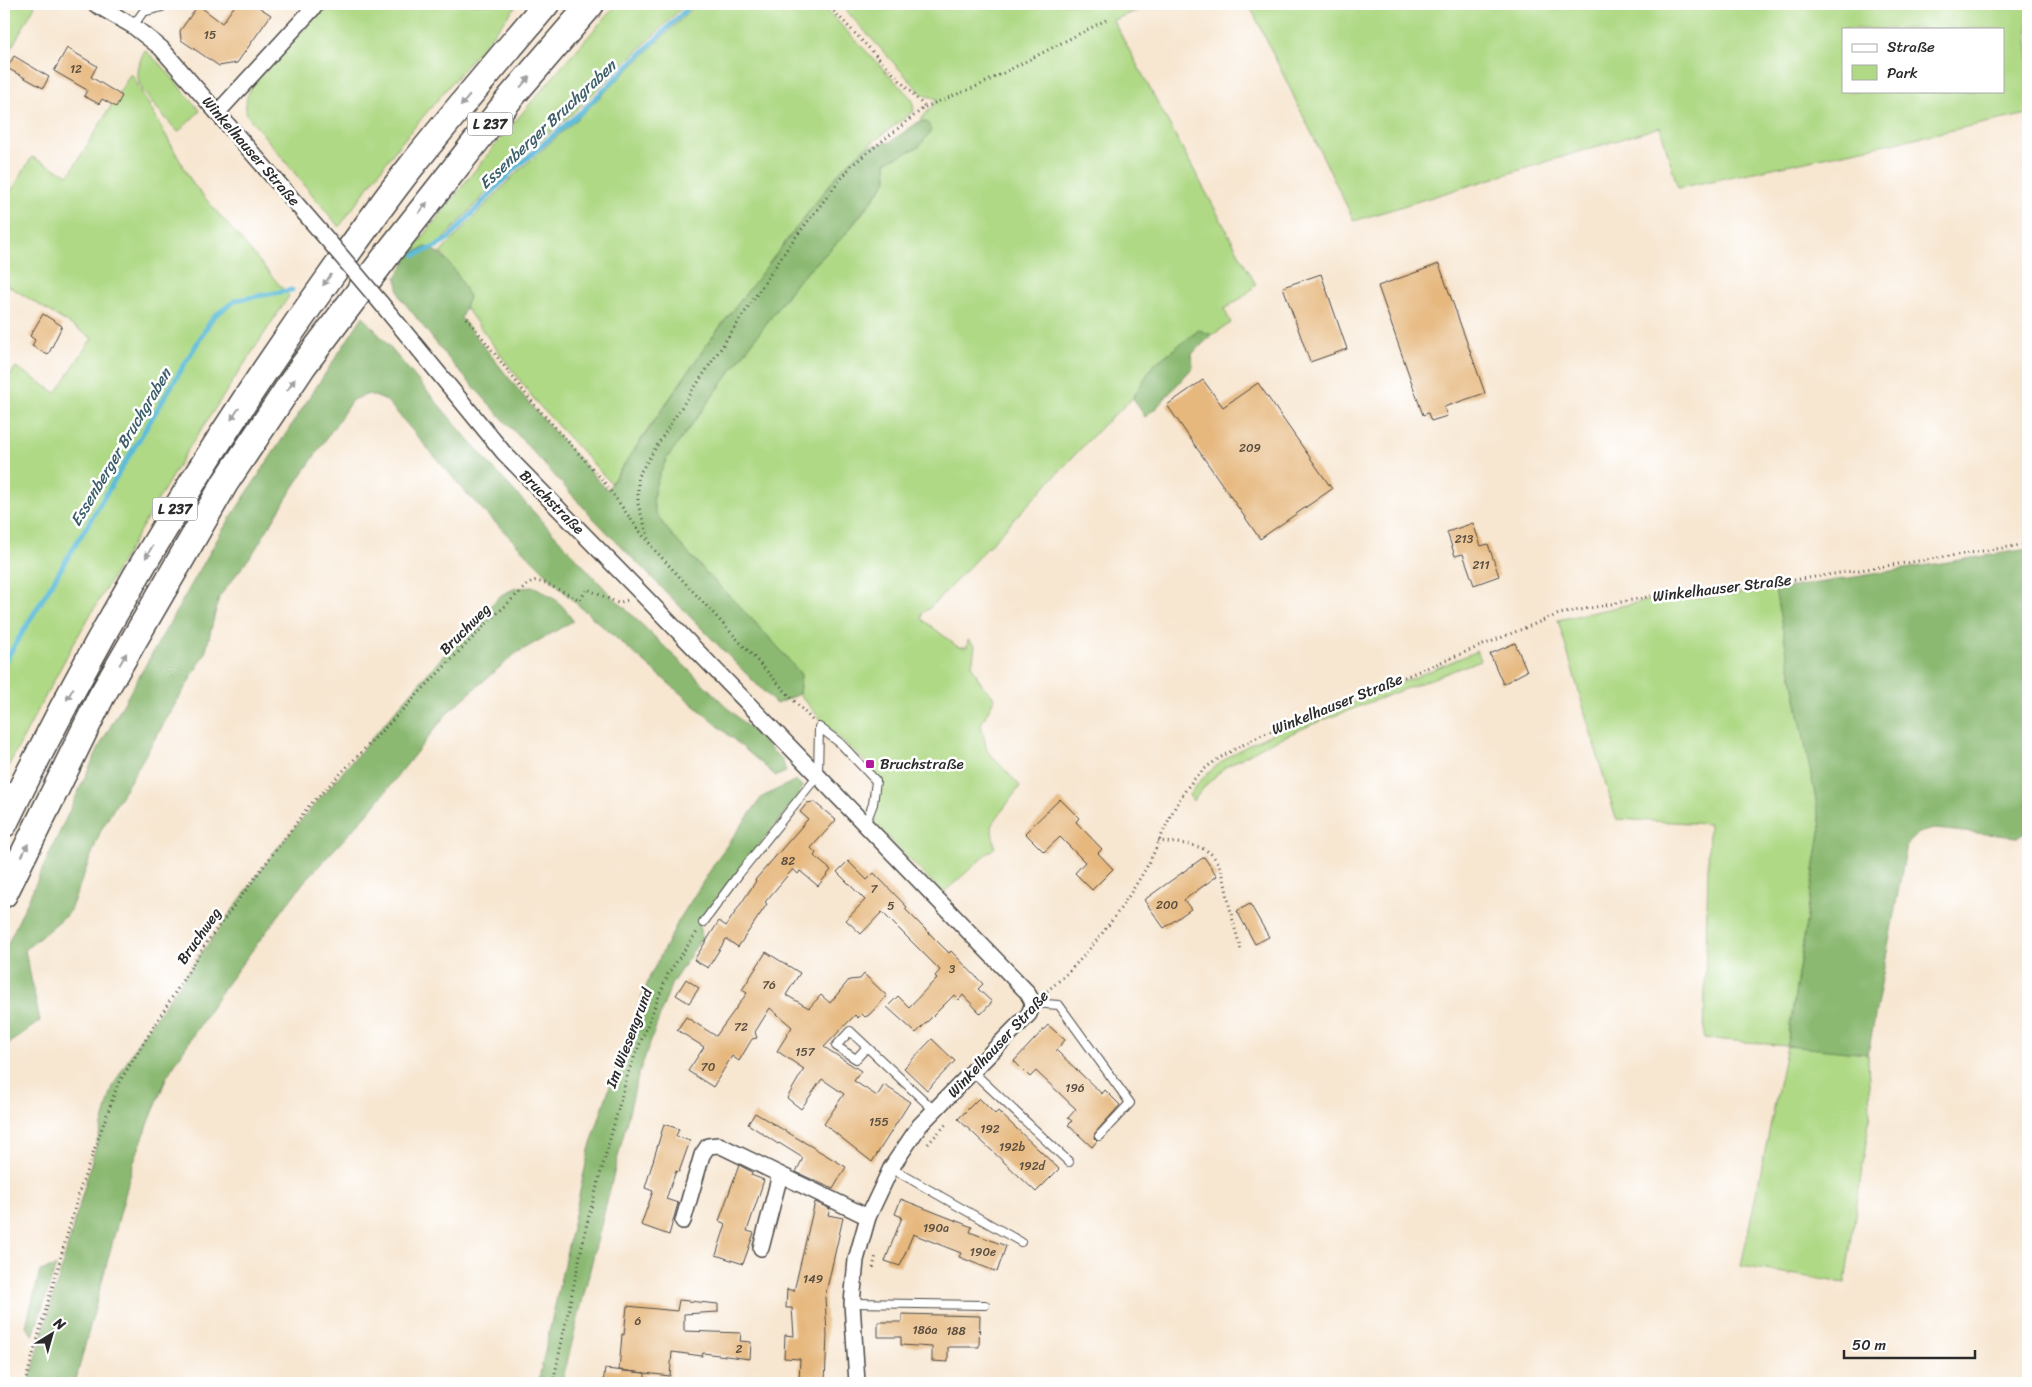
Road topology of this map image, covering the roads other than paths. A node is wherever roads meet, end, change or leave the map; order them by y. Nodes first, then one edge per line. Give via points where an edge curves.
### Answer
1 (95, 4) edge
2 (164, 4) edge
3 (317, 4) edge
4 (546, 4) edge
5 (591, 4) edge
6 (133, 26) junction
7 (218, 112) junction
8 (392, 317) joint
9 (818, 775) junction
10 (4, 824) edge
11 (864, 825) junction
12 (4, 894) edge
13 (703, 923) road end
14 (1033, 1003) junction
15 (867, 1047) dead end
16 (973, 1072) junction
17 (934, 1111) junction
18 (1099, 1136) dead end
19 (1069, 1162) dead end
20 (891, 1168) junction
21 (780, 1175) junction
22 (868, 1217) junction
23 (683, 1221) dead end
24 (1021, 1242) dead end
25 (761, 1248) dead end
26 (852, 1302) junction
27 (985, 1305) dead end
28 (857, 1383) edge

1 - 6 street, Winkelhauser Straße
2 - 6 lane via 143,12
3 - 7 street
4 -> 10 highway, L 237 via 410,168 303,314 231,420 160,534 95,648
12 -> 5 highway, L 237 via 101,697 225,483 303,366 392,247
6 - 7 street, Winkelhauser Straße via 161,48
7 - 8 street, Winkelhauser Straße, bridge
8 - 9 street, Bruchstraße via 504,454
9 - 11 street, Bruchstraße
9 - 11 lane via 819,728 840,743 876,781
9 - 13 lane
11 - 14 street, Bruchstraße via 1027,992
14 - 16 street, Winkelhauser Straße via 1029,1014
14 - 18 lane via 1059,1005 1130,1103
15 - 17 lane
16 - 17 street, Winkelhauser Straße
16 - 19 lane
17 - 20 street, Winkelhauser Straße via 920,1125
20 - 22 street, Winkelhauser Straße
20 - 24 lane
21 - 22 street
21 - 23 street via 719,1145 708,1146 702,1155
21 - 25 street
22 - 26 street, Winkelhauser Straße via 856,1260
26 - 27 lane
26 - 28 street, Winkelhauser Straße

